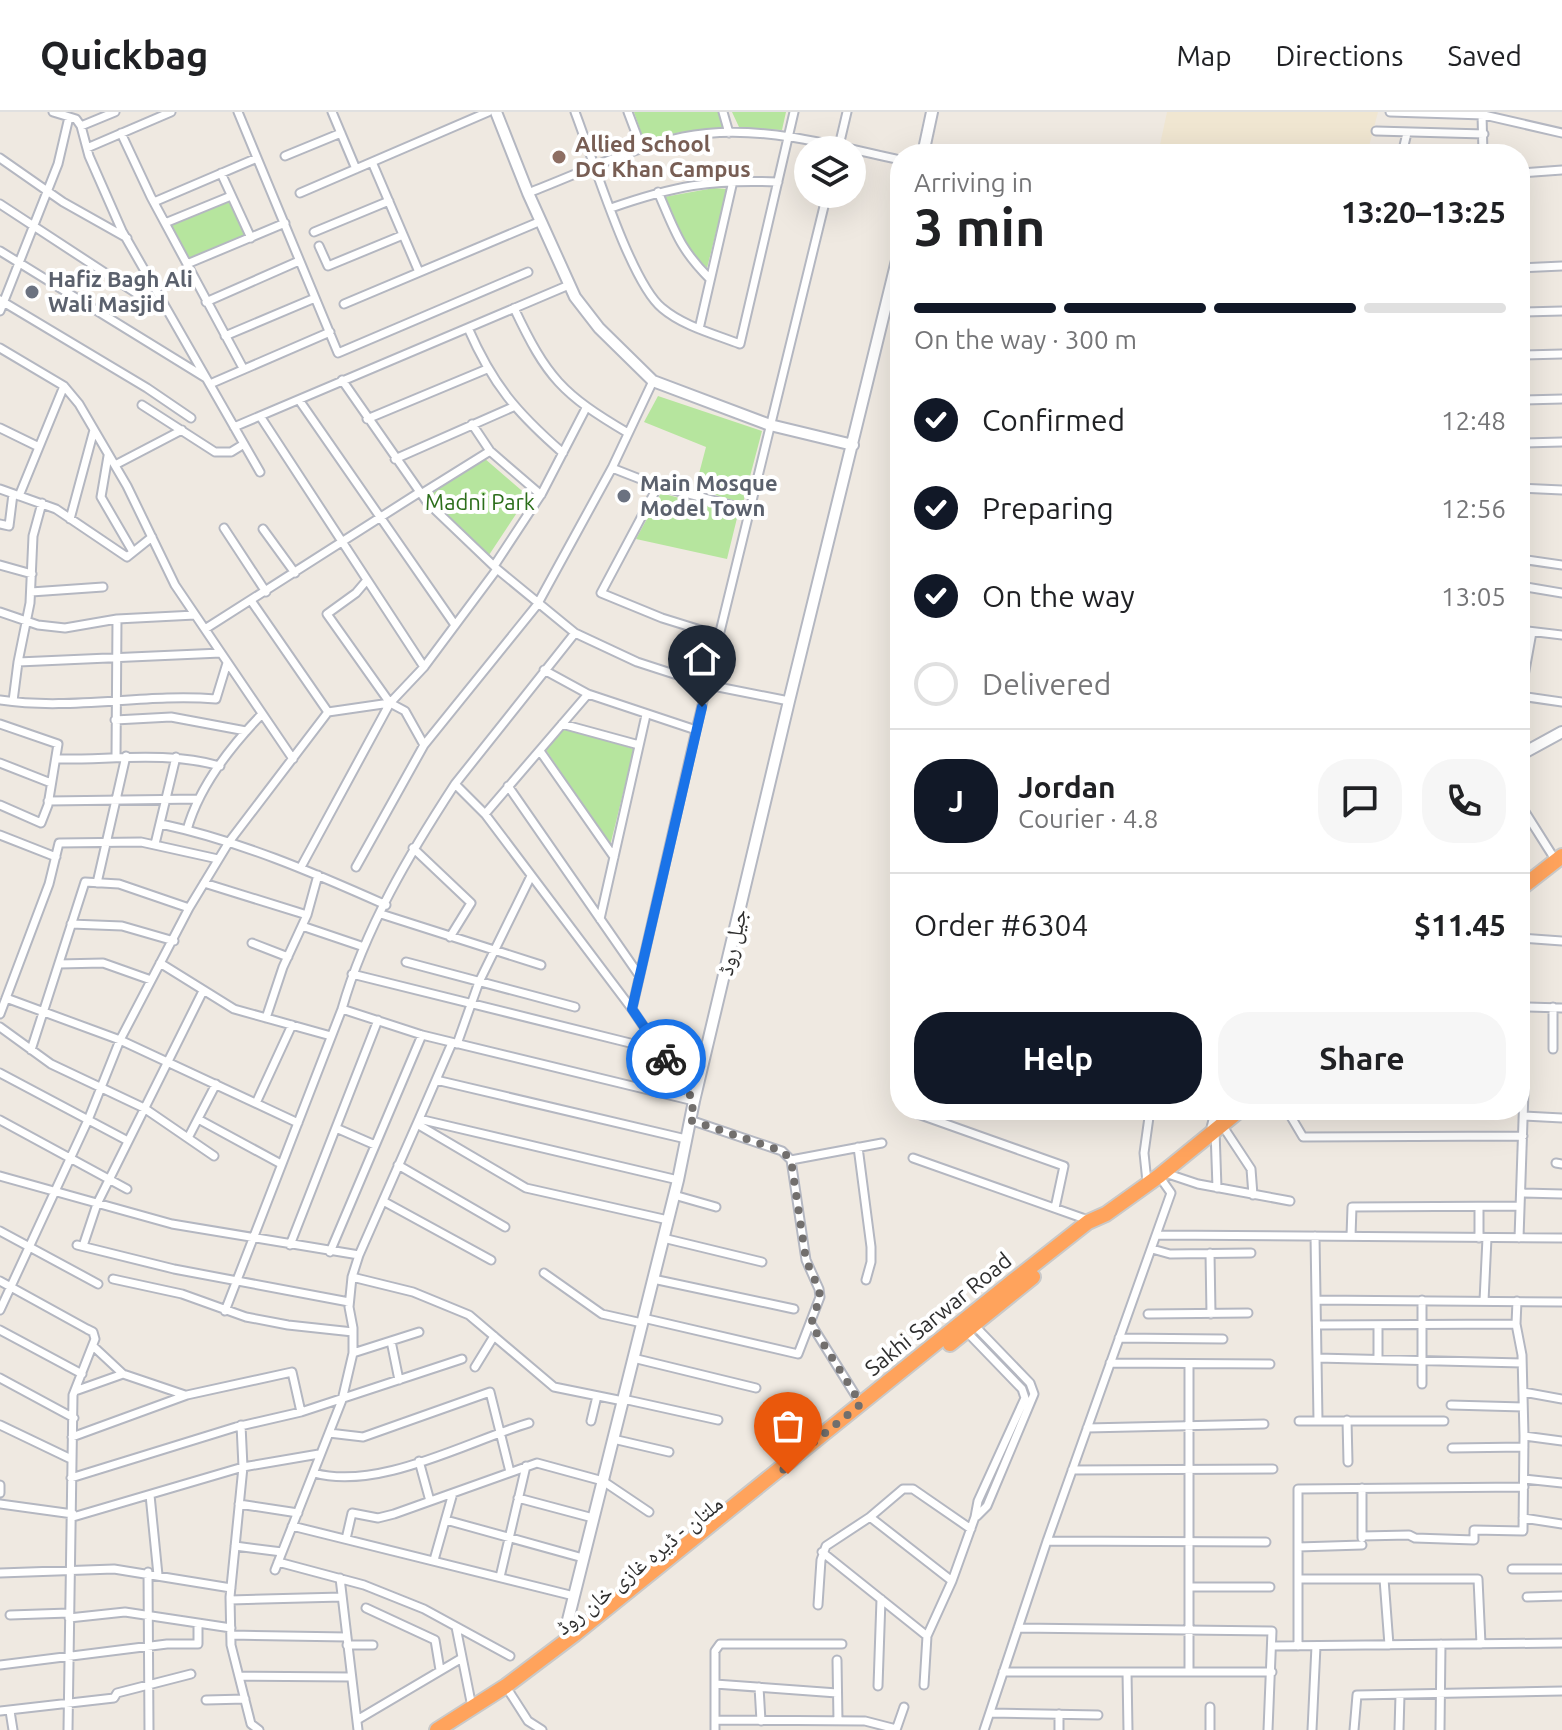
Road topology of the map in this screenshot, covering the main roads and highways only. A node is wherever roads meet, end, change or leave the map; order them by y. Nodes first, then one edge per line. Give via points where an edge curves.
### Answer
1 (496, 112) edge
2 (932, 112) edge
3 (925, 144) edge
4 (890, 290) edge
5 (853, 445) junction
6 (1562, 732) edge
7 (1530, 750) edge
8 (1559, 858) edge
9 (1530, 881) edge
10 (1216, 1120) edge
11 (1228, 1120) edge
12 (1216, 1130) junction
13 (1106, 1214) junction
14 (906, 1374) junction
15 (785, 1471) junction
16 (683, 1553) junction
17 (575, 1634) junction
18 (437, 1730) edge
19 (453, 1730) edge

1 - 5 main road via 575,297 653,381 770,425
2 - 3 main road
4 - 5 main road, جیل روڈ
5 - 17 main road, جیل روڈ via 568,1620
6 - 7 main road
8 - 9 highway
10 - 12 main road
11 - 12 highway, Sakhi Sarwar Road
12 - 13 highway, Sakhi Sarwar Road
13 - 14 highway via 970,1328
13 - 14 highway, Sakhi Sarwar Road
14 - 15 highway
14 - 15 highway, Sakhi Sarwar Road via 861,1404
15 - 16 highway, Sakhi Sarwar Road
16 - 17 highway, Sakhi Sarwar Road
16 - 19 highway, ملتان - ڈیرہ غازی خان روڈ via 581,1640
17 - 18 highway, Sakhi Sarwar Road

